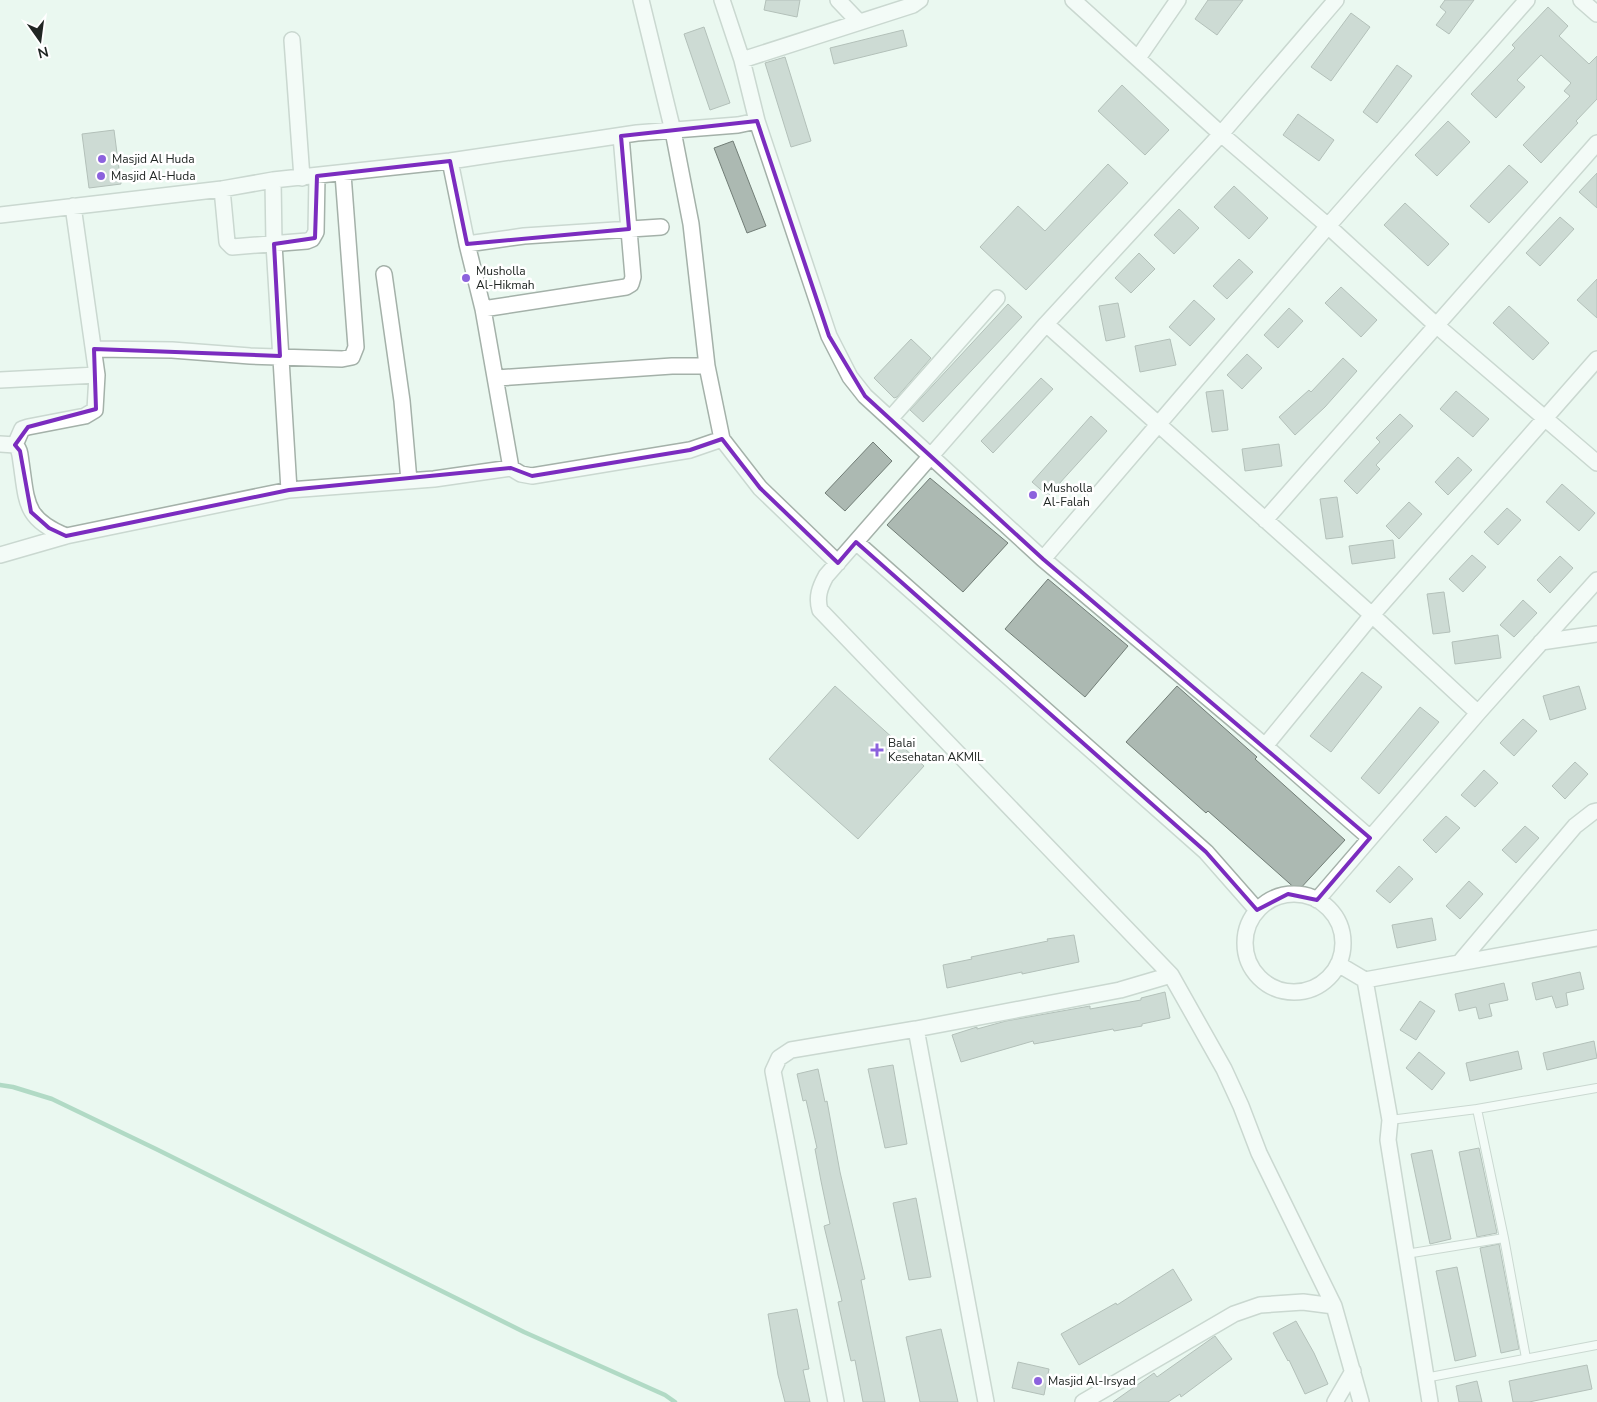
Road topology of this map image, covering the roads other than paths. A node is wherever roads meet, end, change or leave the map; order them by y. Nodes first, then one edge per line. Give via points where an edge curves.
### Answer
1 (641, 0) edge
2 (722, 0) edge
3 (838, 0) edge
4 (920, 0) edge
5 (1073, 0) edge
6 (1178, 0) edge
7 (1336, 0) edge
8 (1527, 0) edge
9 (1581, 0) edge
10 (1597, 14) edge
11 (859, 22) junction
12 (292, 40) dead end
13 (1138, 58) junction
14 (742, 60) junction
15 (757, 121) junction
16 (668, 130) junction
17 (1221, 134) junction
18 (621, 136) junction
19 (1597, 143) edge
20 (450, 161) junction
21 (343, 174) junction
22 (310, 177) junction
23 (273, 180) junction
24 (222, 189) junction
25 (73, 206) junction
26 (0, 215) edge
27 (1328, 226) junction
28 (661, 227) dead end
29 (629, 229) junction
30 (274, 244) junction
31 (468, 244) junction
32 (384, 274) dead end
33 (996, 298) dead end
34 (484, 309) junction
35 (1046, 324) junction
36 (1436, 325) junction
37 (94, 349) junction
38 (280, 356) junction
39 (1597, 359) edge
40 (707, 366) junction
41 (97, 375) junction
42 (496, 378) junction
43 (0, 380) edge
44 (890, 419) junction
45 (1545, 420) junction
46 (1157, 424) junction
47 (717, 442) junction
48 (7, 444) edge
49 (931, 456) junction
50 (1597, 464) edge
51 (511, 468) junction
52 (409, 481) junction
53 (289, 490) junction
54 (1265, 520) junction
55 (66, 536) junction
56 (856, 542) junction
57 (0, 555) edge
58 (1043, 558) junction
59 (838, 563) junction
60 (1597, 580) edge
61 (1372, 615) junction
62 (1597, 634) edge
63 (1541, 642) junction
64 (1478, 713) junction
65 (1265, 746) junction
66 (1597, 811) edge
67 (1370, 838) junction
68 (1317, 900) junction
69 (1257, 910) junction
70 (1597, 938) edge
71 (1460, 962) junction
72 (1338, 964) junction
73 (1171, 975) junction
74 (1365, 980) junction
75 (916, 1029) junction
76 (1597, 1088) edge
77 (1477, 1110) junction
78 (1390, 1120) junction
79 (1504, 1238) junction
80 (1406, 1254) junction
81 (1334, 1306) junction
82 (1597, 1344) edge
83 (1526, 1358) junction
84 (1353, 1371) junction
85 (1425, 1378) junction
86 (836, 1402) edge
87 (986, 1402) edge
88 (1083, 1402) edge
89 (1335, 1402) edge
90 (1361, 1402) edge
91 (1430, 1402) edge

1 - 16 street
2 - 14 street
3 - 11 street
4 - 11 street
5 - 13 street
6 - 13 street
7 - 17 street
8 - 27 street
9 - 10 street
11 - 14 street
12 - 22 street
13 - 17 street
14 - 15 street
15 - 16 street
15 - 44 street via 829,336 850,377
16 - 18 street
16 - 40 street via 690,224
17 - 27 street
17 - 35 street
18 - 20 street
18 - 29 street
19 - 36 street
20 - 21 street
20 - 31 street
21 - 22 street
21 - 38 street via 356,347 352,357 342,359
22 - 23 street
22 - 30 street via 315,236 307,241
23 - 24 street
23 - 30 street
24 - 25 street
24 - 30 street via 229,245
25 - 26 street
25 - 37 street
27 - 36 street
27 - 46 street
28 - 29 street
29 - 31 street via 524,236
29 - 34 street via 633,277 628,286
30 - 38 street
31 - 34 street
32 - 52 street via 402,401
33 - 44 street
34 - 42 street
35 - 46 street
35 - 49 street
36 - 45 street
36 - 54 street
37 - 38 street
37 - 41 street
38 - 53 street
39 - 45 street
40 - 42 street
40 - 47 street
41 - 43 street
41 - 48 street via 95,410 85,416 28,426
42 - 51 street
44 - 49 street
45 - 50 street
45 - 61 street
46 - 54 street
46 - 58 street
47 - 51 street via 690,450 532,476
47 - 59 street
48 - 55 street via 20,451 31,512 48,528
49 - 56 street
49 - 58 street
51 - 52 street
52 - 53 street
53 - 55 street
54 - 61 street
55 - 57 street
56 - 59 street
56 - 69 street via 1206,852
58 - 65 street
59 - 73 street via 824,580 818,602 820,610
60 - 63 street
61 - 64 street
61 - 65 street
62 - 63 street
63 - 64 street
64 - 67 street
65 - 67 street
66 - 71 street via 1575,826
67 - 68 street
68 - 69 street via 1288,894 1274,898
68 - 72 street via 1332,911 1342,931 1343,948
69 - 72 street via 1247,926 1245,953 1256,974 1269,986 1302,991 1319,985
70 - 71 street
71 - 74 street
72 - 74 street
73 - 75 street via 1120,990
73 - 81 street via 1224,1069 1259,1153
74 - 78 street
75 - 86 street via 791,1050 779,1058 773,1071
75 - 87 street
76 - 77 lane
77 - 78 lane
77 - 79 lane
78 - 80 street via 1388,1140
79 - 80 lane
79 - 83 lane
80 - 85 street
81 - 84 street
81 - 88 street via 1303,1302 1260,1305 1234,1314
82 - 83 lane
83 - 85 lane
84 - 89 street
84 - 90 street
85 - 91 street

